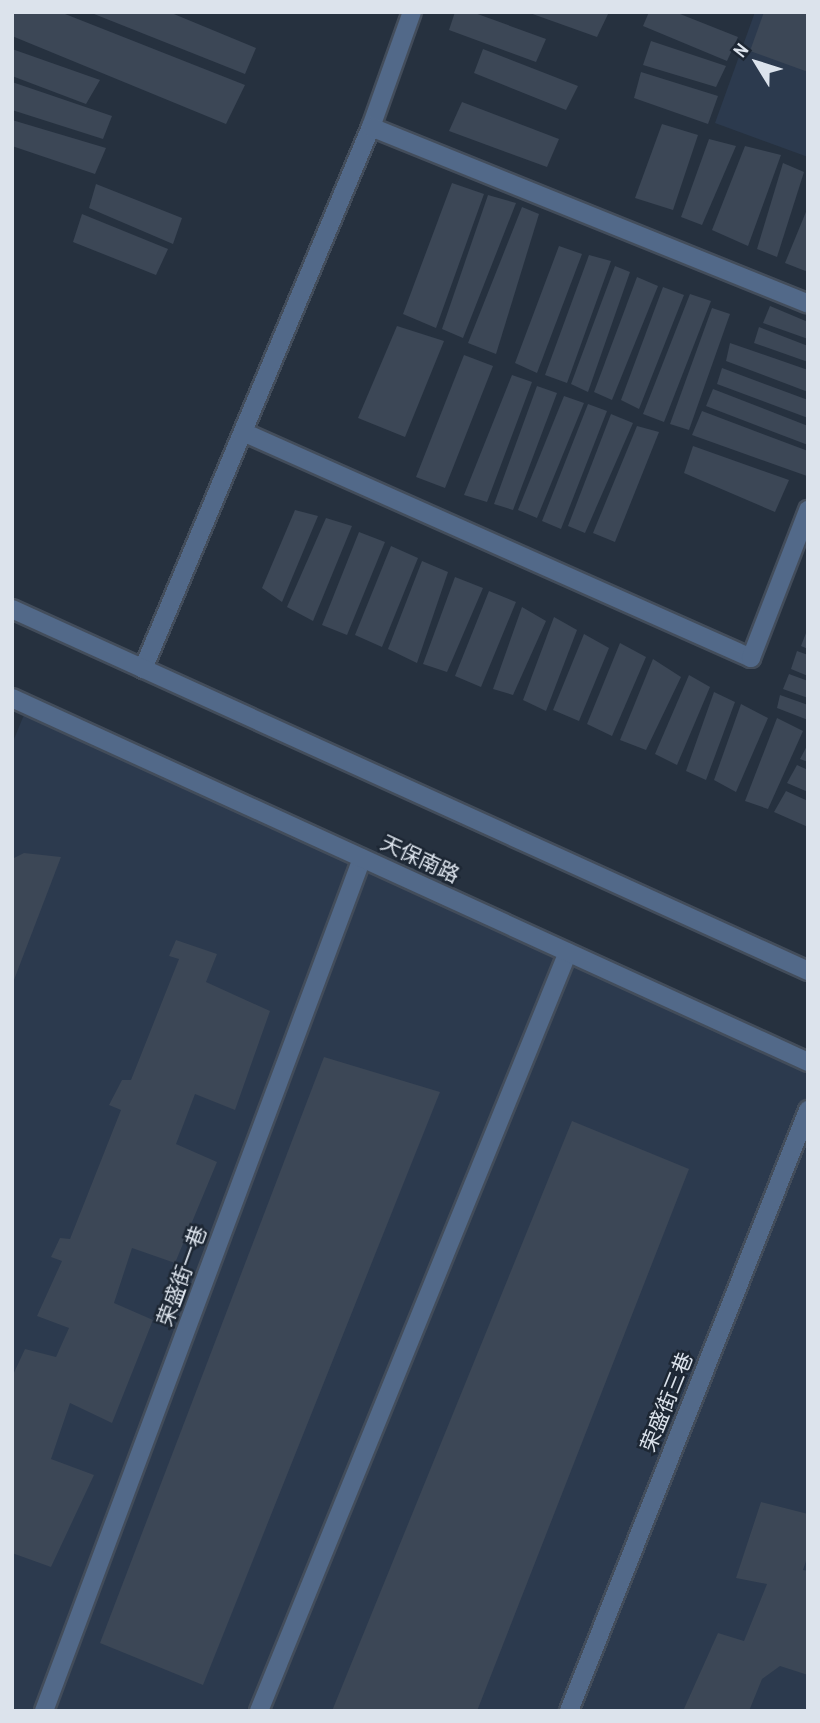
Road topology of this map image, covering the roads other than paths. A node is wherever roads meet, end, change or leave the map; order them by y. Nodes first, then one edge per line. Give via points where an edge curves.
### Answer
1 (412, 12) edge
2 (371, 127) junction
3 (808, 304) edge
4 (243, 432) junction
5 (808, 510) edge
6 (12, 610) edge
7 (144, 669) junction
8 (12, 698) edge
9 (362, 858) junction
10 (568, 952) junction
11 (808, 971) edge
12 (808, 1062) edge
13 (808, 1110) edge
14 (44, 1711) edge
15 (259, 1711) edge
16 (569, 1711) edge

1 - 2 street
2 - 3 street
2 - 4 street
4 - 5 street via 751,658
4 - 7 street
6 - 7 street
7 - 11 street
8 - 9 street, 天保南路
9 - 10 street, 天保南路
9 - 14 street, 荣盛街一巷
10 - 12 street, 天保南路
10 - 15 street
13 - 16 street, 荣盛街三巷

